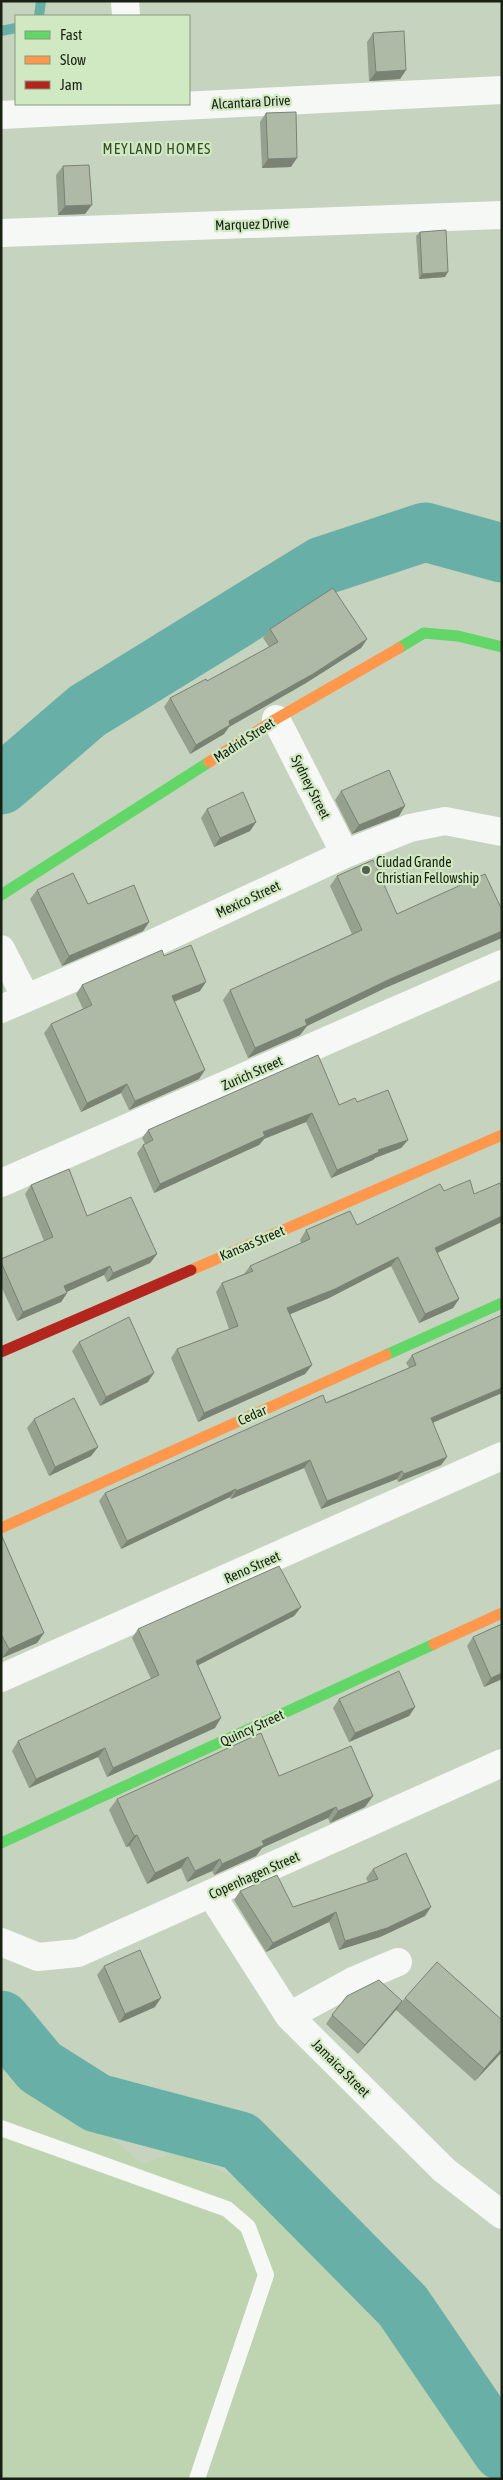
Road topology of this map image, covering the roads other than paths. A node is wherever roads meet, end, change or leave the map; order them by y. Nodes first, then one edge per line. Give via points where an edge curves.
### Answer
1 (126, 1) edge
2 (126, 15) edge
3 (502, 90) edge
4 (190, 103) edge
5 (154, 105) edge
6 (131, 106) edge
7 (1, 115) edge
8 (502, 215) edge
9 (1, 233) edge
10 (502, 647) edge
11 (276, 719) junction
12 (502, 832) edge
13 (345, 854) junction
14 (1, 895) edge
15 (1, 949) edge
16 (502, 964) edge
17 (13, 1004) edge
18 (502, 1134) edge
19 (1, 1183) edge
20 (502, 1303) edge
21 (1, 1352) edge
22 (502, 1456) edge
23 (1, 1528) edge
24 (502, 1613) edge
25 (1, 1678) edge
26 (502, 1763) edge
27 (1, 1843) edge
28 (211, 1894) junction
29 (1, 1942) edge
30 (398, 1962) dead end
31 (289, 2016) junction
32 (1, 2128) edge
33 (502, 2216) edge
34 (197, 2479) edge

1 - 2 street
3 - 4 street, Alcantara Drive
5 - 6 street, Alcantara Drive
6 - 7 street, Alcantara Drive
8 - 9 street, Marquez Drive
10 - 11 street, Madrid Street via 458,636 424,633
11 - 13 street, Sydney Street
11 - 14 street, Madrid Street
12 - 13 street, Mexico Street via 446,821 410,828
13 - 17 street, Mexico Street
15 - 17 street
16 - 19 street, Zurich Street
18 - 21 street, Kansas Street
20 - 23 street, Cedar
22 - 25 street, Reno Street
24 - 27 street, Quincy Street
26 - 28 street, Copenhagen Street
28 - 29 street, Copenhagen Street via 78,1953 38,1957
28 - 31 street, Jamaica Street
30 - 31 street via 353,1981
31 - 33 street, Jamaica Street via 444,2170
32 - 34 lane via 227,2209 248,2227 266,2275

